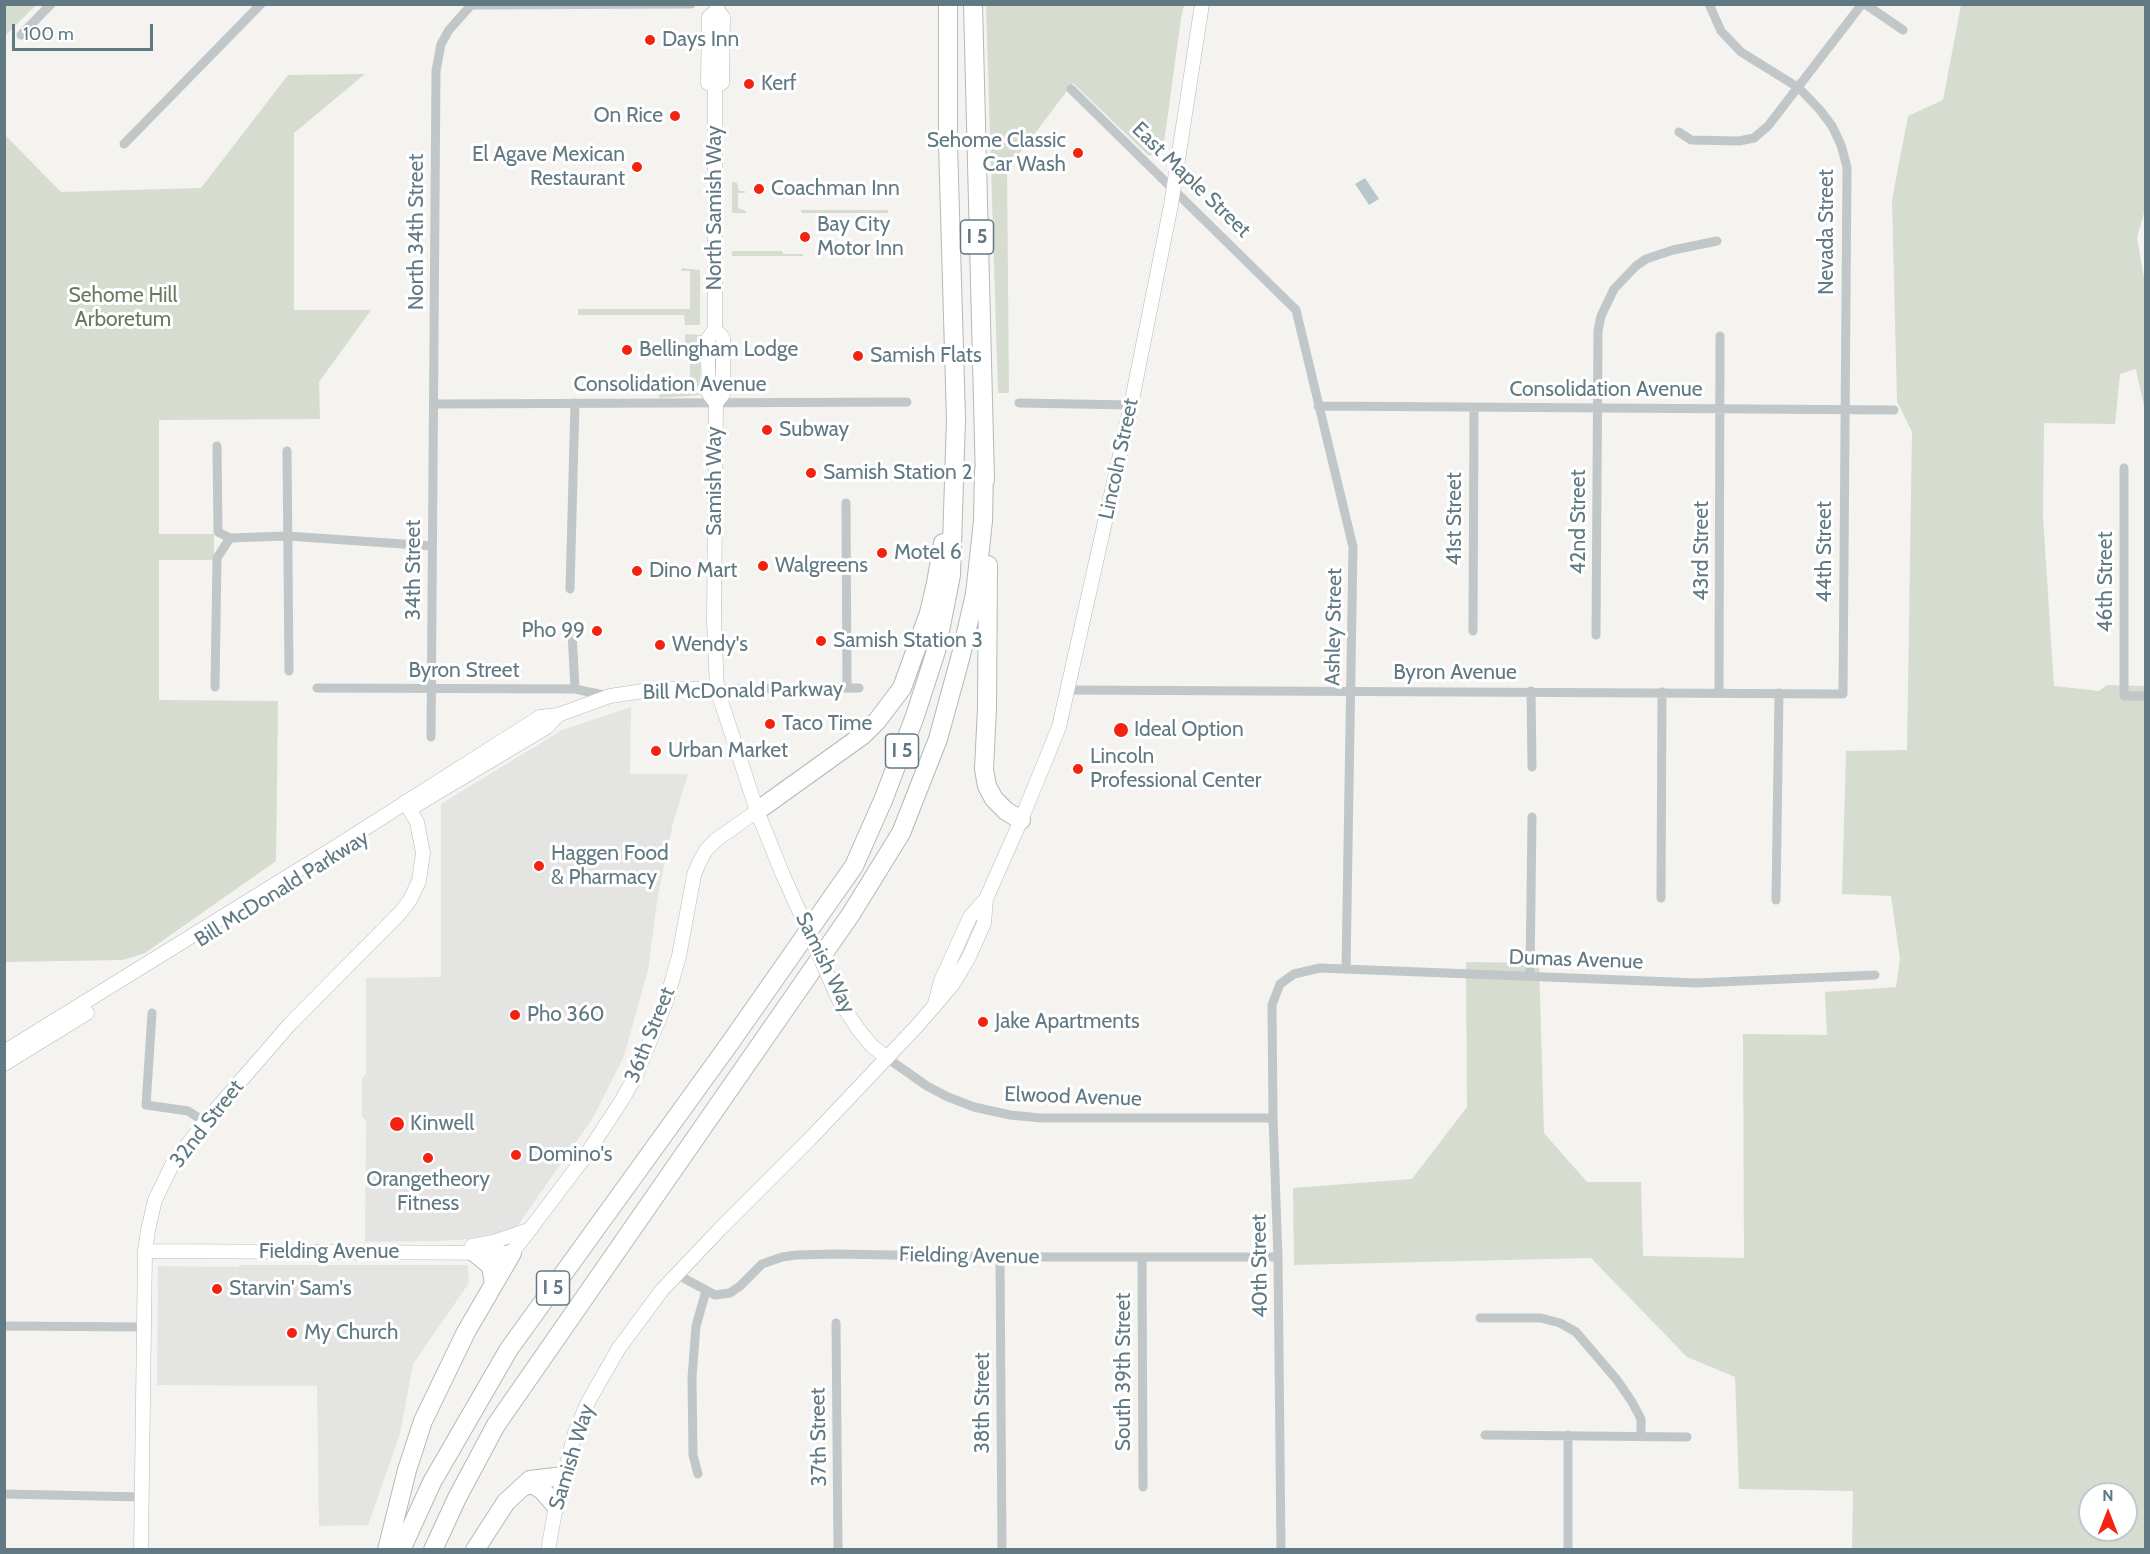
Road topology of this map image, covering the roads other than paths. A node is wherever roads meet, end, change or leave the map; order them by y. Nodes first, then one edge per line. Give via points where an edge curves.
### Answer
1 (51, 4) edge
2 (261, 4) edge
3 (692, 4) edge
4 (948, 4) edge
5 (973, 4) edge
6 (1202, 4) edge
7 (1709, 4) edge
8 (1863, 4) edge
9 (471, 5) edge
10 (670, 5) edge
11 (717, 7) edge
12 (1903, 30) dead end
13 (21, 35) dead end
14 (1799, 88) junction
15 (1071, 89) dead end
16 (1679, 132) dead end
17 (124, 144) dead end
18 (1174, 189) junction
19 (1717, 241) dead end
20 (1285, 297) joint
21 (1720, 336) dead end
22 (716, 402) junction
23 (907, 402) dead end
24 (575, 403) junction
25 (1019, 403) dead end
26 (434, 404) junction
27 (1131, 405) junction
28 (1318, 406) junction
29 (1474, 408) junction
30 (1597, 408) junction
31 (1720, 409) junction
32 (1844, 410) junction
33 (1894, 410) dead end
34 (956, 419) junction
35 (217, 446) dead end
36 (287, 451) dead end
37 (2124, 468) dead end
38 (984, 470) junction
39 (846, 503) dead end
40 (287, 536) junction
41 (230, 538) junction
42 (432, 546) junction
43 (570, 589) dead end
44 (1473, 631) dead end
45 (572, 632) dead end
46 (1596, 635) dead end
47 (289, 671) dead end
48 (215, 687) dead end
49 (317, 688) dead end
50 (432, 688) junction
51 (847, 688) junction
52 (860, 688) dead end
53 (575, 689) junction
54 (717, 689) junction
55 (1068, 690) junction
56 (1351, 691) junction
57 (1531, 691) junction
58 (1662, 692) junction
59 (1719, 692) junction
60 (1779, 693) junction
61 (1843, 694) joint
62 (610, 696) junction
63 (2145, 696) edge
64 (431, 737) dead end
65 (1532, 767) dead end
66 (408, 806) junction
67 (757, 811) junction
68 (1532, 817) dead end
69 (1022, 820) junction
70 (1661, 898) dead end
71 (1776, 900) dead end
72 (1346, 969) junction
73 (1875, 975) dead end
74 (1530, 976) junction
75 (1280, 984) joint
76 (152, 1013) dead end
77 (4, 1052) edge
78 (887, 1058) junction
79 (4, 1064) edge
80 (1273, 1118) junction
81 (205, 1122) junction
82 (531, 1229) junction
83 (145, 1251) junction
84 (440, 1252) junction
85 (474, 1252) junction
86 (512, 1253) junction
87 (1000, 1257) junction
88 (1142, 1257) junction
89 (1278, 1257) junction
90 (678, 1275) junction
91 (494, 1284) junction
92 (706, 1291) junction
93 (1480, 1318) dead end
94 (836, 1323) dead end
95 (4, 1326) edge
96 (145, 1327) junction
97 (1485, 1435) dead end
98 (1568, 1435) junction
99 (1641, 1436) junction
100 (1688, 1437) dead end
101 (698, 1474) dead end
102 (564, 1476) junction
103 (522, 1487) junction
104 (1143, 1487) dead end
105 (4, 1494) edge
106 (142, 1497) junction
107 (556, 1506) junction
108 (141, 1550) edge
109 (387, 1550) edge
110 (401, 1550) edge
111 (433, 1550) edge
112 (475, 1550) edge
113 (548, 1550) edge
114 (838, 1550) edge
115 (1002, 1550) edge
116 (1281, 1550) edge
117 (1568, 1550) edge

1 - 13 street
2 - 17 street
3 - 10 street
4 - 34 highway, I 5
5 - 38 highway, I 5
6 - 18 main road, Lincoln Street
7 - 14 street, Nevada Street via 1721,31 1741,52
8 - 12 street
8 - 14 street
9 - 10 street
9 - 26 street, North 34th Street via 445,37 436,61
11 - 22 main road, North Samish Way via 723,17 722,83 715,87 716,329 723,338 723,394
14 - 16 street via 1754,138 1691,140
14 - 32 street, Nevada Street via 1832,126 1847,167
15 - 18 street, East Maple Street
18 - 20 street, East Maple Street
18 - 27 main road, Lincoln Street
19 - 30 street, 42nd Street via 1658,254 1636,266 1614,289 1598,331
20 - 28 street, Ashley Street via 1296,310
21 - 31 street, 43rd Street
22 - 23 street, Consolidation Avenue
22 - 24 street, Consolidation Avenue
22 - 54 main road, Samish Way
24 - 26 street, Consolidation Avenue
24 - 43 street
25 - 27 street
26 - 42 street, 34th Street
27 - 55 main road, Lincoln Street
28 - 29 street, Consolidation Avenue
28 - 56 street, Ashley Street via 1353,547
29 - 30 street, Consolidation Avenue
29 - 44 street, 41st Street
30 - 31 street, Consolidation Avenue
30 - 46 street, 42nd Street
31 - 32 street, Consolidation Avenue
31 - 59 street, 43rd Street
32 - 33 street, Consolidation Avenue
32 - 61 street, 44th Street
34 - 67 highway via 936,583 902,688 863,735
34 - 110 highway, I 5 via 951,575 936,651 884,798 854,866 509,1348 432,1482
35 - 41 street via 218,532
36 - 40 street
37 - 63 street, 46th Street via 2124,696
38 - 69 highway via 988,620 984,768 994,799
38 - 111 highway, I 5 via 975,594 938,739 901,833 851,915 496,1425
39 - 51 street
40 - 41 street
40 - 42 street
40 - 47 street
41 - 48 street via 217,558
42 - 50 street, 34th Street
45 - 53 street
49 - 50 street, Byron Street
50 - 53 street, Byron Street
50 - 64 street, 34th Street
51 - 52 street, Bill McDonald Parkway
51 - 54 street, Bill McDonald Parkway
53 - 62 street, Byron Street
54 - 62 main road, Bill McDonald Parkway via 656,689
54 - 67 main road, Samish Way
55 - 56 street, Byron Avenue
55 - 69 main road, Lincoln Street via 1059,727
56 - 57 street, Byron Avenue
56 - 72 street, Ashley Street
57 - 58 street, Byron Avenue
57 - 65 street
58 - 59 street, Byron Avenue
58 - 70 street
59 - 60 street, Byron Avenue
60 - 61 street, Byron Avenue
60 - 71 street
62 - 66 main road, Bill McDonald Parkway via 558,715 540,717
66 - 77 main road, Bill McDonald Parkway
66 - 79 main road, Bill McDonald Parkway
66 - 81 main road, 32nd Street via 417,822 423,853 419,881 410,900 269,1048
67 - 78 main road, Samish Way, bridge via 839,1000 872,1046
67 - 82 main road, 36th Street via 716,840 699,863 666,1002 636,1075 584,1158
68 - 74 street
69 - 78 main road, Lincoln Street via 986,899 984,923 969,957 953,984
72 - 74 street, Dumas Avenue
72 - 75 street, Dumas Avenue via 1306,969
73 - 74 street, Dumas Avenue via 1729,983
75 - 80 street, 40th Street via 1272,1005
76 - 81 street via 146,1105 188,1111
78 - 80 street, Elwood Avenue via 948,1097 1010,1115
78 - 90 main road, Samish Way
80 - 89 street, 40th Street
81 - 83 main road, 32nd Street via 162,1183
82 - 84 main road via 493,1242
82 - 86 main road, 36th Street
83 - 84 main road, Fielding Avenue
83 - 96 main road, 32nd Street
84 - 85 main road, Fielding Avenue
85 - 86 main road, Fielding Avenue
85 - 91 highway via 491,1266
86 - 91 highway
87 - 88 street, Fielding Avenue
87 - 92 street, Fielding Avenue via 782,1257 762,1264 730,1293 715,1295
87 - 115 street, 38th Street
88 - 89 street, Fielding Avenue
88 - 104 street, South 39th Street
89 - 116 street, 40th Street
90 - 92 street
90 - 102 main road, Samish Way via 638,1321 603,1372 575,1433
91 - 109 highway via 423,1421
92 - 101 street via 696,1326 692,1378 693,1455
93 - 99 street via 1541,1318 1576,1332 1632,1402 1641,1419
94 - 114 street, 37th Street
95 - 96 street
96 - 106 main road, 32nd Street
97 - 98 street
98 - 99 street
98 - 117 street
99 - 100 street
102 - 103 highway via 530,1480
102 - 107 main road, Samish Way
103 - 107 highway via 532,1484
103 - 112 highway via 506,1502
105 - 106 street
106 - 108 main road, 32nd Street
107 - 113 main road, Samish Way

